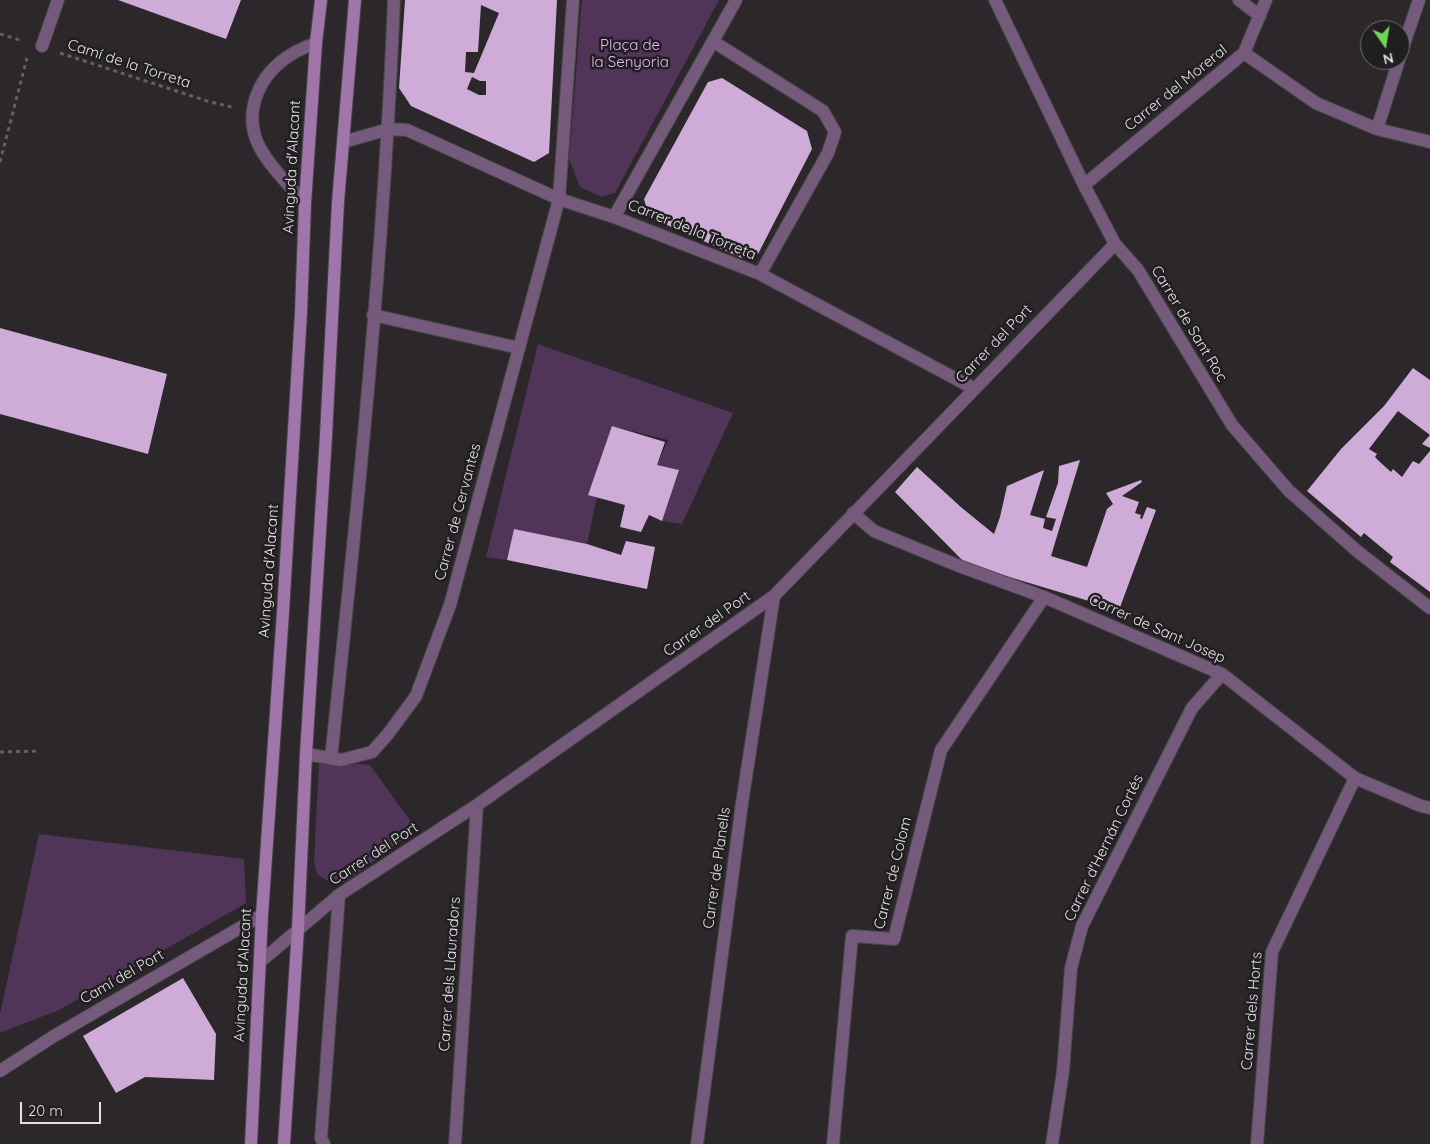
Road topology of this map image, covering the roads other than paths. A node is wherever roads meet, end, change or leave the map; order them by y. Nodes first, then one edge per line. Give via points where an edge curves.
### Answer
1 (58, 0) edge
2 (321, 0) edge
3 (355, 0) edge
4 (394, 0) edge
5 (573, 0) edge
6 (736, 0) edge
7 (996, 0) edge
8 (1239, 0) edge
9 (1266, 0) edge
10 (1418, 0) edge
11 (1260, 16) junction
12 (1410, 25) edge
13 (316, 42) junction
14 (714, 42) junction
15 (37, 45) road end
16 (1244, 53) junction
17 (1396, 70) edge
18 (388, 129) junction
19 (1377, 129) junction
20 (343, 142) junction
21 (1430, 142) edge
22 (1084, 185) junction
23 (559, 199) junction
24 (305, 203) junction
25 (614, 216) junction
26 (1115, 244) junction
27 (760, 274) junction
28 (373, 316) junction
29 (519, 348) junction
30 (973, 388) junction
31 (853, 513) junction
32 (774, 596) junction
33 (1044, 597) junction
34 (1430, 608) edge
35 (1222, 674) junction
36 (306, 754) junction
37 (331, 758) junction
38 (1355, 778) junction
39 (478, 806) junction
40 (1430, 808) edge
41 (340, 895) junction
42 (262, 915) junction
43 (298, 929) junction
44 (260, 962) junction
45 (0, 1071) edge
46 (251, 1144) edge
47 (284, 1144) edge
48 (324, 1144) edge
49 (455, 1144) edge
50 (697, 1144) edge
51 (833, 1144) edge
52 (1052, 1144) edge
53 (1257, 1144) edge

1 - 15 street
2 - 13 main road, Avinguda d'Alacant
3 - 20 main road
4 - 18 street
5 - 23 street
6 - 14 street
7 - 22 street, Carrer de Sant Roc
8 - 11 street
9 - 11 street, Carrer del Moreral
10 - 12 street
11 - 16 street, Carrer del Moreral
13 - 24 main road, Avinguda d'Alacant
13 - 24 street via 291,54 271,70 255,97 252,112 259,145
14 - 25 street
14 - 27 street via 823,111 835,132 828,153
16 - 19 street via 1316,103
16 - 22 street, Carrer del Moreral
17 - 19 street
18 - 20 street
18 - 23 street, Carrer de la Torreta via 407,130
18 - 28 street
19 - 21 street
20 - 36 main road
22 - 26 street, Carrer de Sant Roc
23 - 25 street, Carrer de la Torreta
23 - 29 street, Carrer de Cervantes
24 - 42 main road, Avinguda d'Alacant via 285,583
25 - 27 street, Carrer de la Torreta
26 - 30 street, Carrer del Port
26 - 34 street, Carrer de Sant Roc via 1138,270 1232,425 1290,491 1357,551
27 - 30 street, Carrer de la Torreta
28 - 29 street
28 - 37 street via 361,473
29 - 37 street, Carrer de Cervantes via 450,604 416,696 372,752 341,760
30 - 31 street, Carrer del Port
31 - 32 street, Carrer del Port
31 - 33 street, Carrer de Sant Josep via 874,531
32 - 39 street, Carrer del Port
32 - 50 street, Carrer de Planells via 742,803
33 - 35 street, Carrer de Sant Josep
33 - 51 street, Carrer de Colom via 941,750 894,939 852,936
35 - 38 street, Carrer de Sant Josep
35 - 52 street, Carrer d'Hernán Cortés via 1192,708 1082,926 1071,968 1063,1071
36 - 37 street, Carrer de Cervantes
36 - 43 main road
38 - 40 street, Carrer de Sant Josep
38 - 53 street, Carrer dels Horts via 1272,952
39 - 41 street, Carrer del Port
39 - 49 street, Carrer dels Llauradors
41 - 43 street, Carrer del Port
41 - 48 street via 321,1138
42 - 44 main road, Avinguda d'Alacant
42 - 45 street, Camí del Port
43 - 44 street, Carrer del Port
43 - 47 main road
44 - 46 main road, Avinguda d'Alacant

